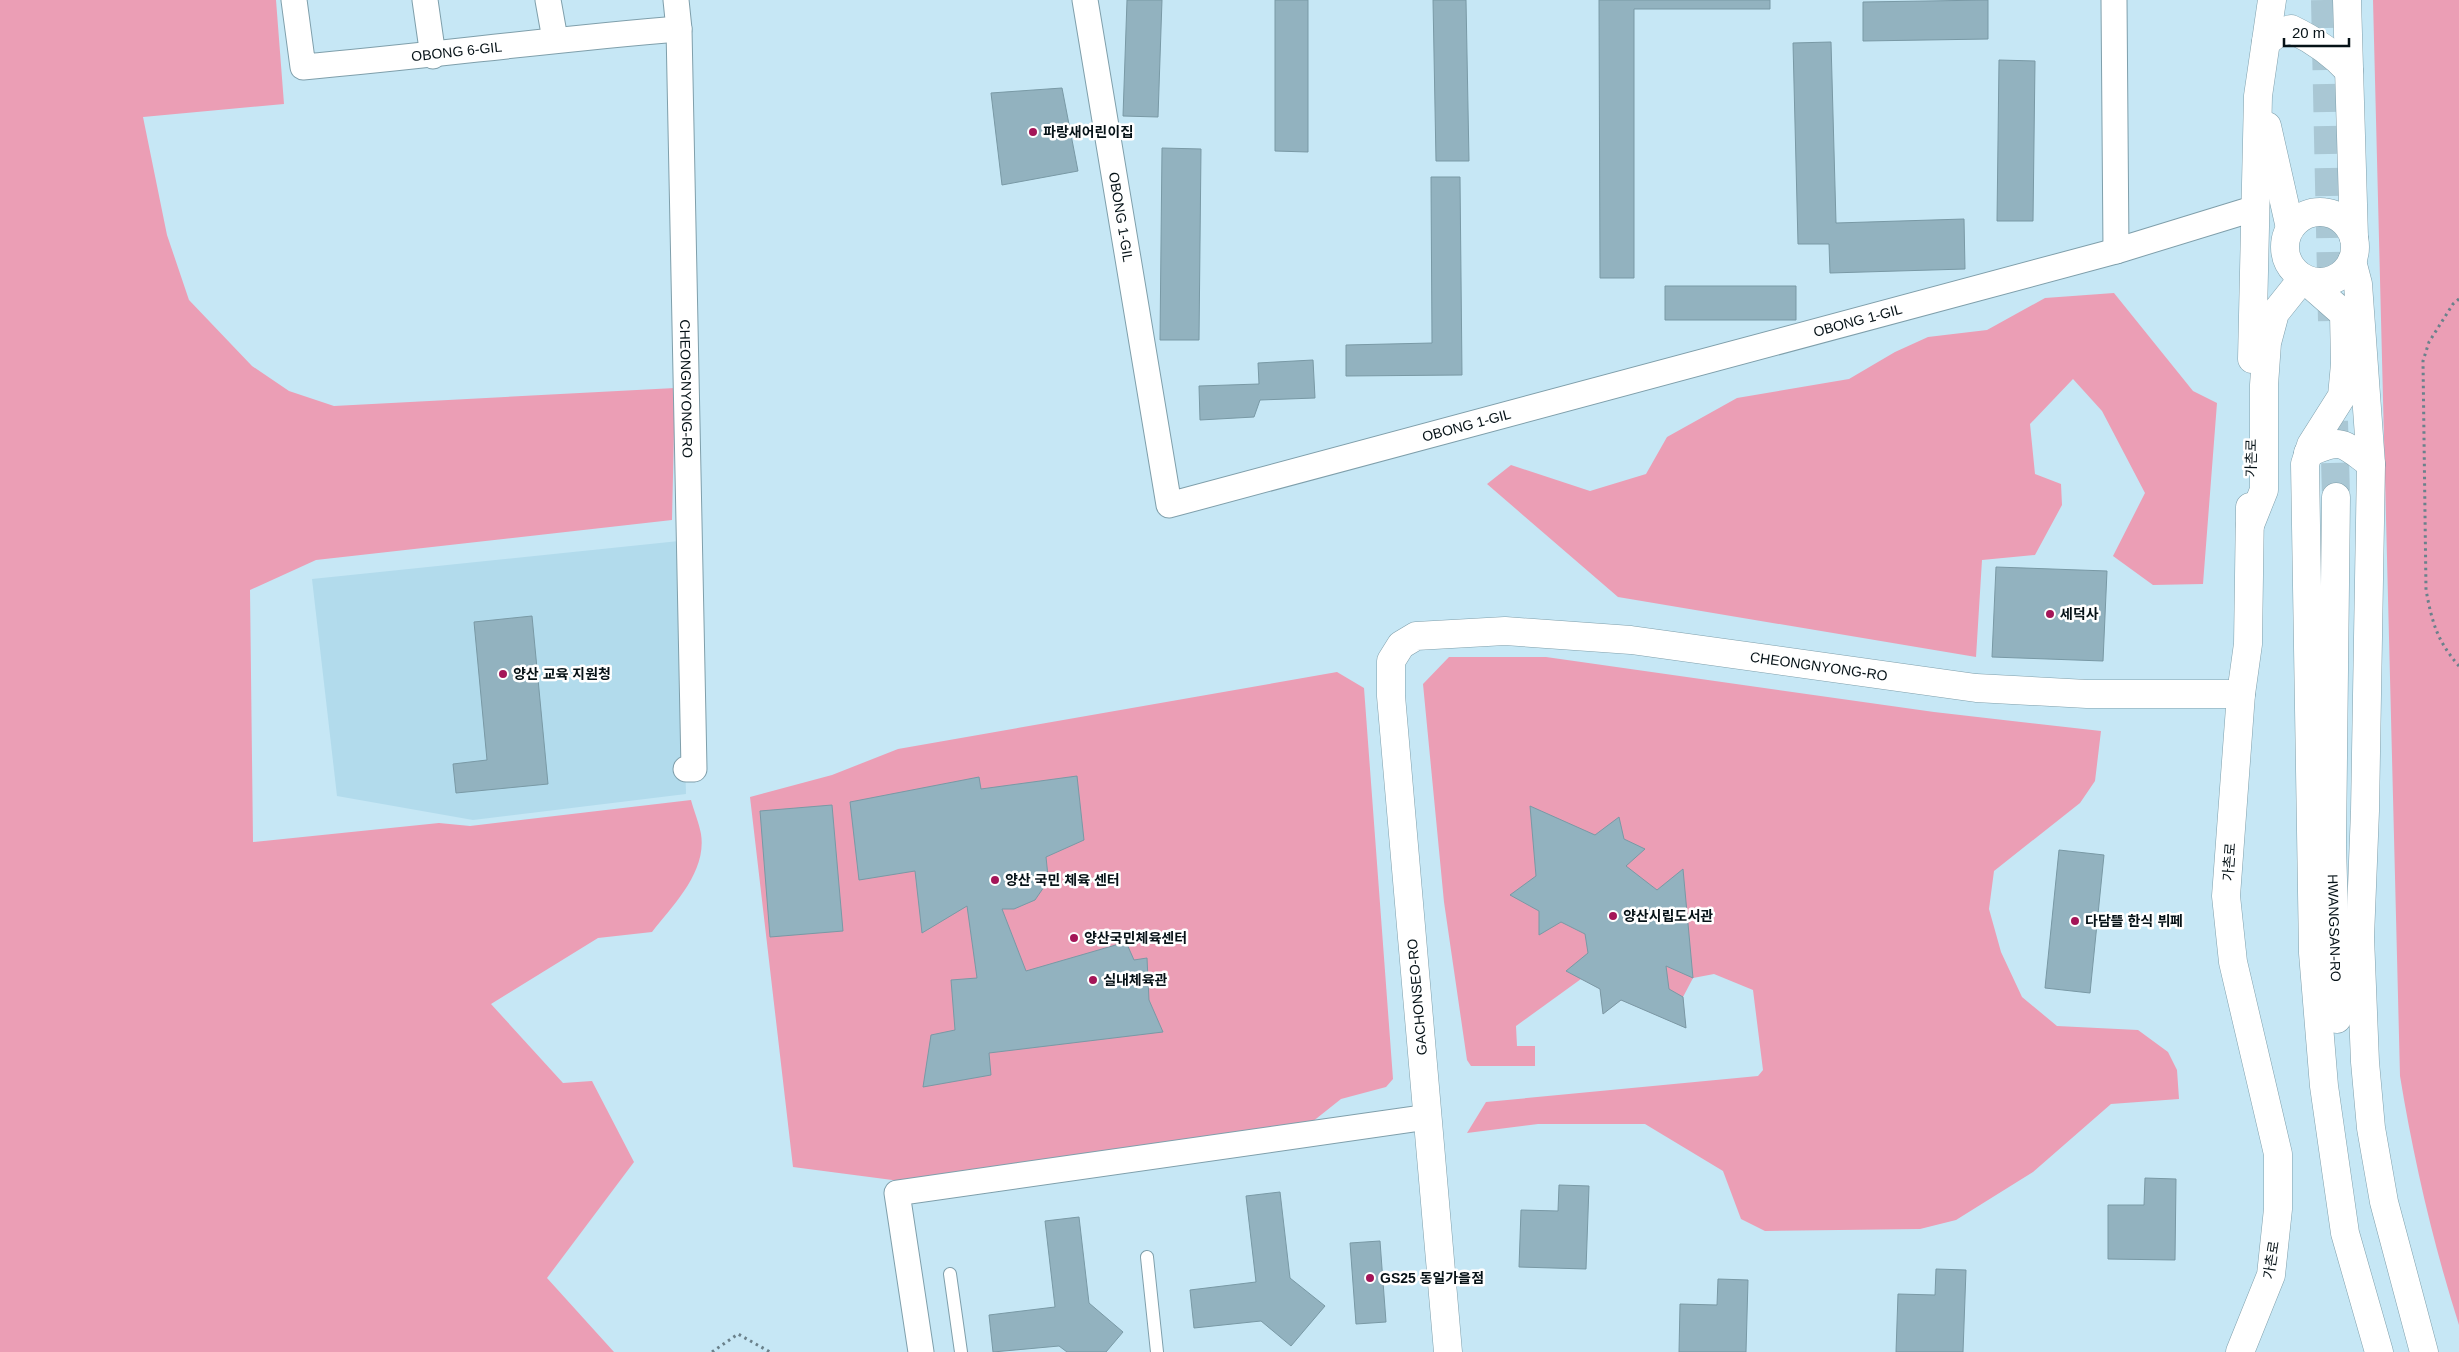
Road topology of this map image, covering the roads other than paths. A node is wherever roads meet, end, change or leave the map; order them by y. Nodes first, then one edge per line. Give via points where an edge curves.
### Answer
1 (294, 0) edge
2 (425, 0) edge
3 (548, 0) edge
4 (676, 0) edge
5 (1085, 0) edge
6 (2114, 0) edge
7 (2272, 0) edge
8 (2347, 0) edge
9 (679, 28) junction
10 (555, 39) junction
11 (2266, 42) junction
12 (433, 56) junction
13 (2349, 71) junction
14 (2258, 96) junction
15 (2256, 208) junction
16 (2290, 228) junction
17 (2353, 249) junction
18 (2116, 250) junction
19 (2303, 278) junction
20 (2308, 453) junction
21 (2371, 464) junction
22 (2336, 497) tunnel mouth
23 (2250, 525) junction
24 (1401, 645) joint
25 (2241, 694) junction
26 (686, 769) dead end
27 (1428, 1117) junction
28 (1147, 1257) dead end
29 (950, 1274) dead end
30 (921, 1352) edge
31 (961, 1352) edge
32 (1157, 1352) edge
33 (1448, 1352) edge
34 (2240, 1352) edge
35 (2379, 1352) edge
36 (2397, 1352) edge
37 (2424, 1352) edge

1 - 12 street, OBONG 6-GIL via 303,67
2 - 12 street
3 - 10 street
4 - 9 street, CHEONGNYONG-RO
5 - 18 street, OBONG 1-GIL via 1169,505
6 - 18 street
7 - 11 main road, 가촌로
8 - 13 main road
9 - 10 street, OBONG 6-GIL
9 - 26 street, CHEONGNYONG-RO via 694,769
10 - 12 street, OBONG 6-GIL
11 - 13 main road via 2291,29 2314,39
11 - 14 main road, 가촌로
13 - 17 main road
14 - 15 main road, 가촌로
14 - 16 main road via 2275,155
15 - 18 street, OBONG 1-GIL
15 - 23 main road, 가촌로
16 - 17 main road via 2308,214 2331,214 2349,227
16 - 19 main road via 2285,250 2288,262
17 - 19 main road via 2346,270 2326,282
17 - 21 main road
19 - 20 main road via 2344,314 2342,396
19 - 23 main road via 2275,313 2267,343 2264,490
20 - 21 main road via 2332,443 2346,446
20 - 35 main road via 2305,464 2314,962 2324,1086 2345,1233
21 - 37 main road via 2366,811 2360,937 2365,1062 2371,1128 2384,1202
22 - 36 main road, HWANGSAN-RO via 2332,845 2336,1012 2342,1094 2353,1170 2366,1237
23 - 25 main road, 가촌로 via 2248,644
24 - 25 main road, CHEONGNYONG-RO via 1416,636 1505,630 1631,640 1976,688 2087,694
24 - 27 main road, GACHONSEO-RO via 1391,661 1391,696
25 - 34 main road, 가촌로 via 2226,896 2232,962 2278,1154 2278,1209 2271,1275
27 - 30 street via 898,1193
27 - 33 main road, GACHONSEO-RO
28 - 32 lane
29 - 31 lane

